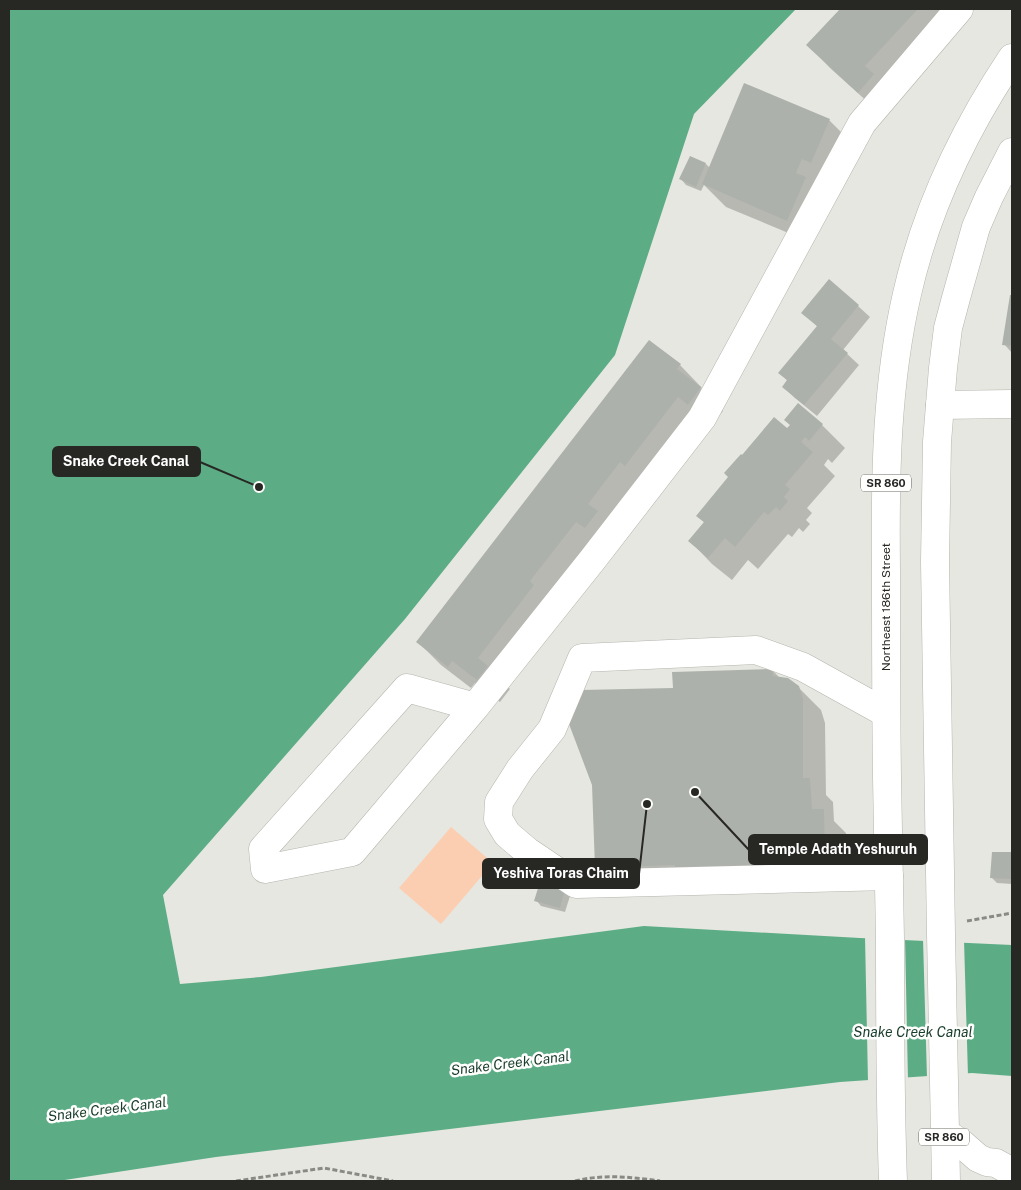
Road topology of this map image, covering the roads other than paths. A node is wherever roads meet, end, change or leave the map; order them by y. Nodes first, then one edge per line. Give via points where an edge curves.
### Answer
1 (959, 9) edge
2 (1012, 58) edge
3 (1012, 152) edge
4 (1012, 404) edge
5 (940, 406) junction
6 (475, 706) junction
7 (886, 714) junction
8 (888, 876) junction
9 (944, 1132) junction
10 (1004, 1172) edge
11 (893, 1181) edge
12 (946, 1181) edge

1 - 6 main road via 862,123 702,418
2 - 7 main road, Northeast 186th Street / SR 860 via 977,116 943,184 917,255 899,332 886,458
3 - 5 main road, SR 860 via 979,220 965,263 948,328
4 - 5 main road
5 - 9 main road, SR 860 via 935,528 952,928
6 - 6 main road via 352,852 265,869 263,850 407,688
7 - 8 main road, Northeast 186th Street / SR 860
7 - 8 main road via 803,667 756,650 582,658 552,729 499,802 498,820 507,834 527,851 576,884
8 - 11 main road, Northeast 186th Street / SR 860
9 - 10 main road via 978,1158 996,1163
9 - 12 main road, SR 860

